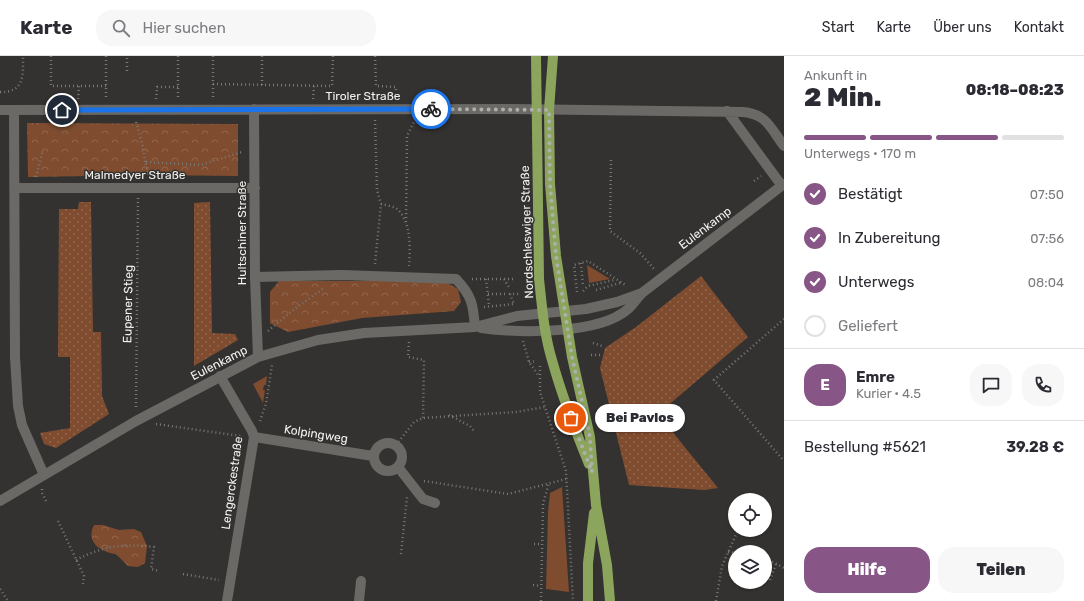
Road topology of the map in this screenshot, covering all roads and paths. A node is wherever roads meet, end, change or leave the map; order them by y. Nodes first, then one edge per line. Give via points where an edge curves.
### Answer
1 (23, 56) edge
2 (51, 56) edge
3 (106, 56) edge
4 (127, 56) edge
5 (178, 56) edge
6 (213, 56) edge
7 (262, 56) edge
8 (333, 56) edge
9 (375, 56) edge
10 (536, 56) edge
11 (553, 56) edge
12 (127, 71) dead end
13 (262, 85) junction
14 (396, 86) dead end
15 (156, 88) dead end
16 (0, 92) edge
17 (254, 109) junction
18 (375, 109) junction
19 (420, 109) junction
20 (538, 109) junction
21 (0, 110) edge
22 (14, 110) junction
23 (122, 110) junction
24 (549, 110) junction
25 (727, 111) junction
26 (783, 141) edge
27 (43, 150) dead end
28 (238, 153) dead end
29 (612, 160) dead end
30 (145, 162) junction
31 (150, 175) dead end
32 (783, 185) edge
33 (16, 188) junction
34 (36, 188) junction
35 (138, 188) junction
36 (255, 188) junction
37 (381, 204) junction
38 (406, 222) junction
39 (582, 263) junction
40 (342, 275) junction
41 (255, 277) junction
42 (375, 277) junction
43 (409, 277) junction
44 (515, 278) dead end
45 (662, 278) junction
46 (456, 279) junction
47 (486, 279) junction
48 (504, 279) junction
49 (614, 280) junction
50 (620, 283) junction
51 (583, 286) dead end
52 (510, 289) dead end
53 (596, 290) dead end
54 (582, 291) junction
55 (573, 292) dead end
56 (577, 292) junction
57 (642, 293) junction
58 (488, 294) junction
59 (507, 294) dead end
60 (519, 294) dead end
61 (583, 297) dead end
62 (564, 312) junction
63 (543, 314) junction
64 (783, 320) edge
65 (475, 327) junction
66 (567, 329) junction
67 (545, 330) junction
68 (409, 332) junction
69 (523, 340) dead end
70 (257, 341) junction
71 (593, 343) dead end
72 (602, 346) dead end
73 (273, 353) junction
74 (591, 355) dead end
75 (600, 355) dead end
76 (258, 357) junction
77 (537, 361) dead end
78 (529, 362) junction
79 (220, 376) junction
80 (546, 407) junction
81 (449, 415) junction
82 (423, 418) junction
83 (136, 421) junction
84 (474, 431) dead end
85 (254, 437) junction
86 (396, 446) junction
87 (374, 456) junction
88 (784, 461) edge
89 (398, 467) junction
90 (592, 472) junction
91 (44, 475) junction
92 (566, 478) junction
93 (417, 480) dead end
94 (549, 483) junction
95 (408, 491) dead end
96 (0, 501) edge
97 (435, 503) dead end
98 (596, 505) junction
99 (58, 522) dead end
100 (534, 544) dead end
101 (542, 544) junction
102 (728, 552) edge
103 (401, 554) dead end
104 (76, 560) junction
105 (772, 562) edge
106 (776, 564) junction
107 (784, 568) edge
108 (159, 571) dead end
109 (183, 574) dead end
110 (772, 575) edge
111 (231, 581) junction
112 (361, 581) dead end
113 (83, 584) dead end
114 (533, 585) dead end
115 (541, 586) junction
116 (0, 589) edge
117 (8, 601) edge
118 (227, 601) edge
119 (359, 601) edge
120 (541, 601) edge
121 (573, 601) edge
122 (588, 601) edge
123 (610, 601) edge
124 (716, 601) edge

1 - 16 path via 21,83 12,90
2 - 3 path via 51,86 106,86
4 - 12 path
5 - 15 path via 178,88
6 - 13 path via 213,84
7 - 13 path
8 - 13 path via 332,86
9 - 14 path via 376,86
10 - 20 main road, Nordschleswiger Straße
11 - 24 main road, Nordschleswiger Straße
17 - 18 street, Tiroler Straße
17 - 23 street, Tiroler Straße
17 - 36 street, Hultschiner Straße
18 - 19 street, Tiroler Straße
18 - 37 path via 377,190
19 - 20 street, Tiroler Straße
19 - 38 path via 407,136
20 - 24 street, Tiroler Straße
20 - 63 main road, Nordschleswiger Straße via 539,279
21 - 22 street, Tiroler Straße
22 - 23 street, Tiroler Straße
22 - 33 street
23 - 30 path via 137,123
24 - 25 street, Tiroler Straße
24 - 62 main road, Nordschleswiger Straße via 550,184
25 - 26 street, Tiroler Straße via 749,112 764,118
25 - 32 street
27 - 34 path
28 - 30 path via 202,165
29 - 45 path via 610,231 640,254
30 - 31 path
32 - 45 street, Eulenkamp
33 - 34 street, Malmedyer Straße
33 - 91 street via 15,357 18,406 22,425
34 - 35 street, Malmedyer Straße
35 - 36 street, Malmedyer Straße
35 - 83 path, Eupener Stieg
36 - 41 street, Hultschiner Straße
37 - 38 path via 396,208
37 - 42 path
38 - 43 path via 410,248
39 - 49 path via 588,261
39 - 51 path
39 - 56 path via 574,265
40 - 41 street
40 - 42 street
40 - 70 path via 292,311
41 - 70 street, Hultschiner Straße
42 - 43 street
43 - 46 street
44 - 48 path
45 - 57 street, Eulenkamp
46 - 47 path
46 - 65 street via 469,293
47 - 48 path
47 - 58 path
48 - 52 path
49 - 50 path
49 - 54 path via 588,286
50 - 53 path
50 - 57 path
54 - 56 path
54 - 61 path
55 - 56 path
57 - 62 street, Eulenkamp via 611,303
57 - 66 street, Eulenkamp via 628,310 602,323
58 - 59 path
58 - 60 path via 489,305 514,304 510,294
62 - 63 street, Eulenkamp
62 - 66 main road, Nordschleswiger Straße
63 - 65 street, Eulenkamp via 517,316
63 - 67 main road, Nordschleswiger Straße
64 - 88 path via 714,380
65 - 67 street, Eulenkamp via 507,331
65 - 68 street, Eulenkamp
66 - 67 street, Eulenkamp
66 - 90 main road, Nordschleswiger Straße via 590,437
67 - 90 main road, Nordschleswiger Straße via 565,404
68 - 73 street, Eulenkamp via 364,333 318,340
68 - 82 path via 408,357 424,360
69 - 78 path
70 - 76 street, Hultschiner Straße
71 - 72 path
73 - 76 street, Eulenkamp
73 - 85 path via 266,404
74 - 75 path
76 - 79 street, Eulenkamp
77 - 78 path
78 - 80 path via 539,377 540,392
79 - 83 street, Eulenkamp
79 - 85 street, Lengerckestraße
80 - 81 path via 516,412
80 - 92 path via 561,452
81 - 82 path
81 - 84 path via 470,426
82 - 86 path via 414,422
83 - 85 path
83 - 91 street, Eulenkamp
85 - 87 street, Kolpingweg
85 - 111 street, Lengerckestraße
86 - 87 street via 382,444
86 - 89 street via 402,453
87 - 89 street via 375,465 382,471 391,472
89 - 97 street via 423,499
90 - 98 main road, Nordschleswiger Straße
91 - 96 street, Eulenkamp
92 - 94 path
92 - 121 path
93 - 94 path via 508,494
94 - 101 path via 544,504
95 - 103 path
98 - 122 main road, Nordschleswiger Straße via 588,563
98 - 123 main road, Nordschleswiger Straße via 607,565
99 - 104 path
100 - 101 path
101 - 115 path
102 - 124 path via 722,566
104 - 108 path via 101,548 128,545 154,547 150,569
104 - 113 path via 84,576
105 - 106 path
106 - 107 path
106 - 110 path
109 - 111 path
111 - 118 street, Lengerckestraße
112 - 119 street
114 - 115 path
115 - 120 path
116 - 117 path

